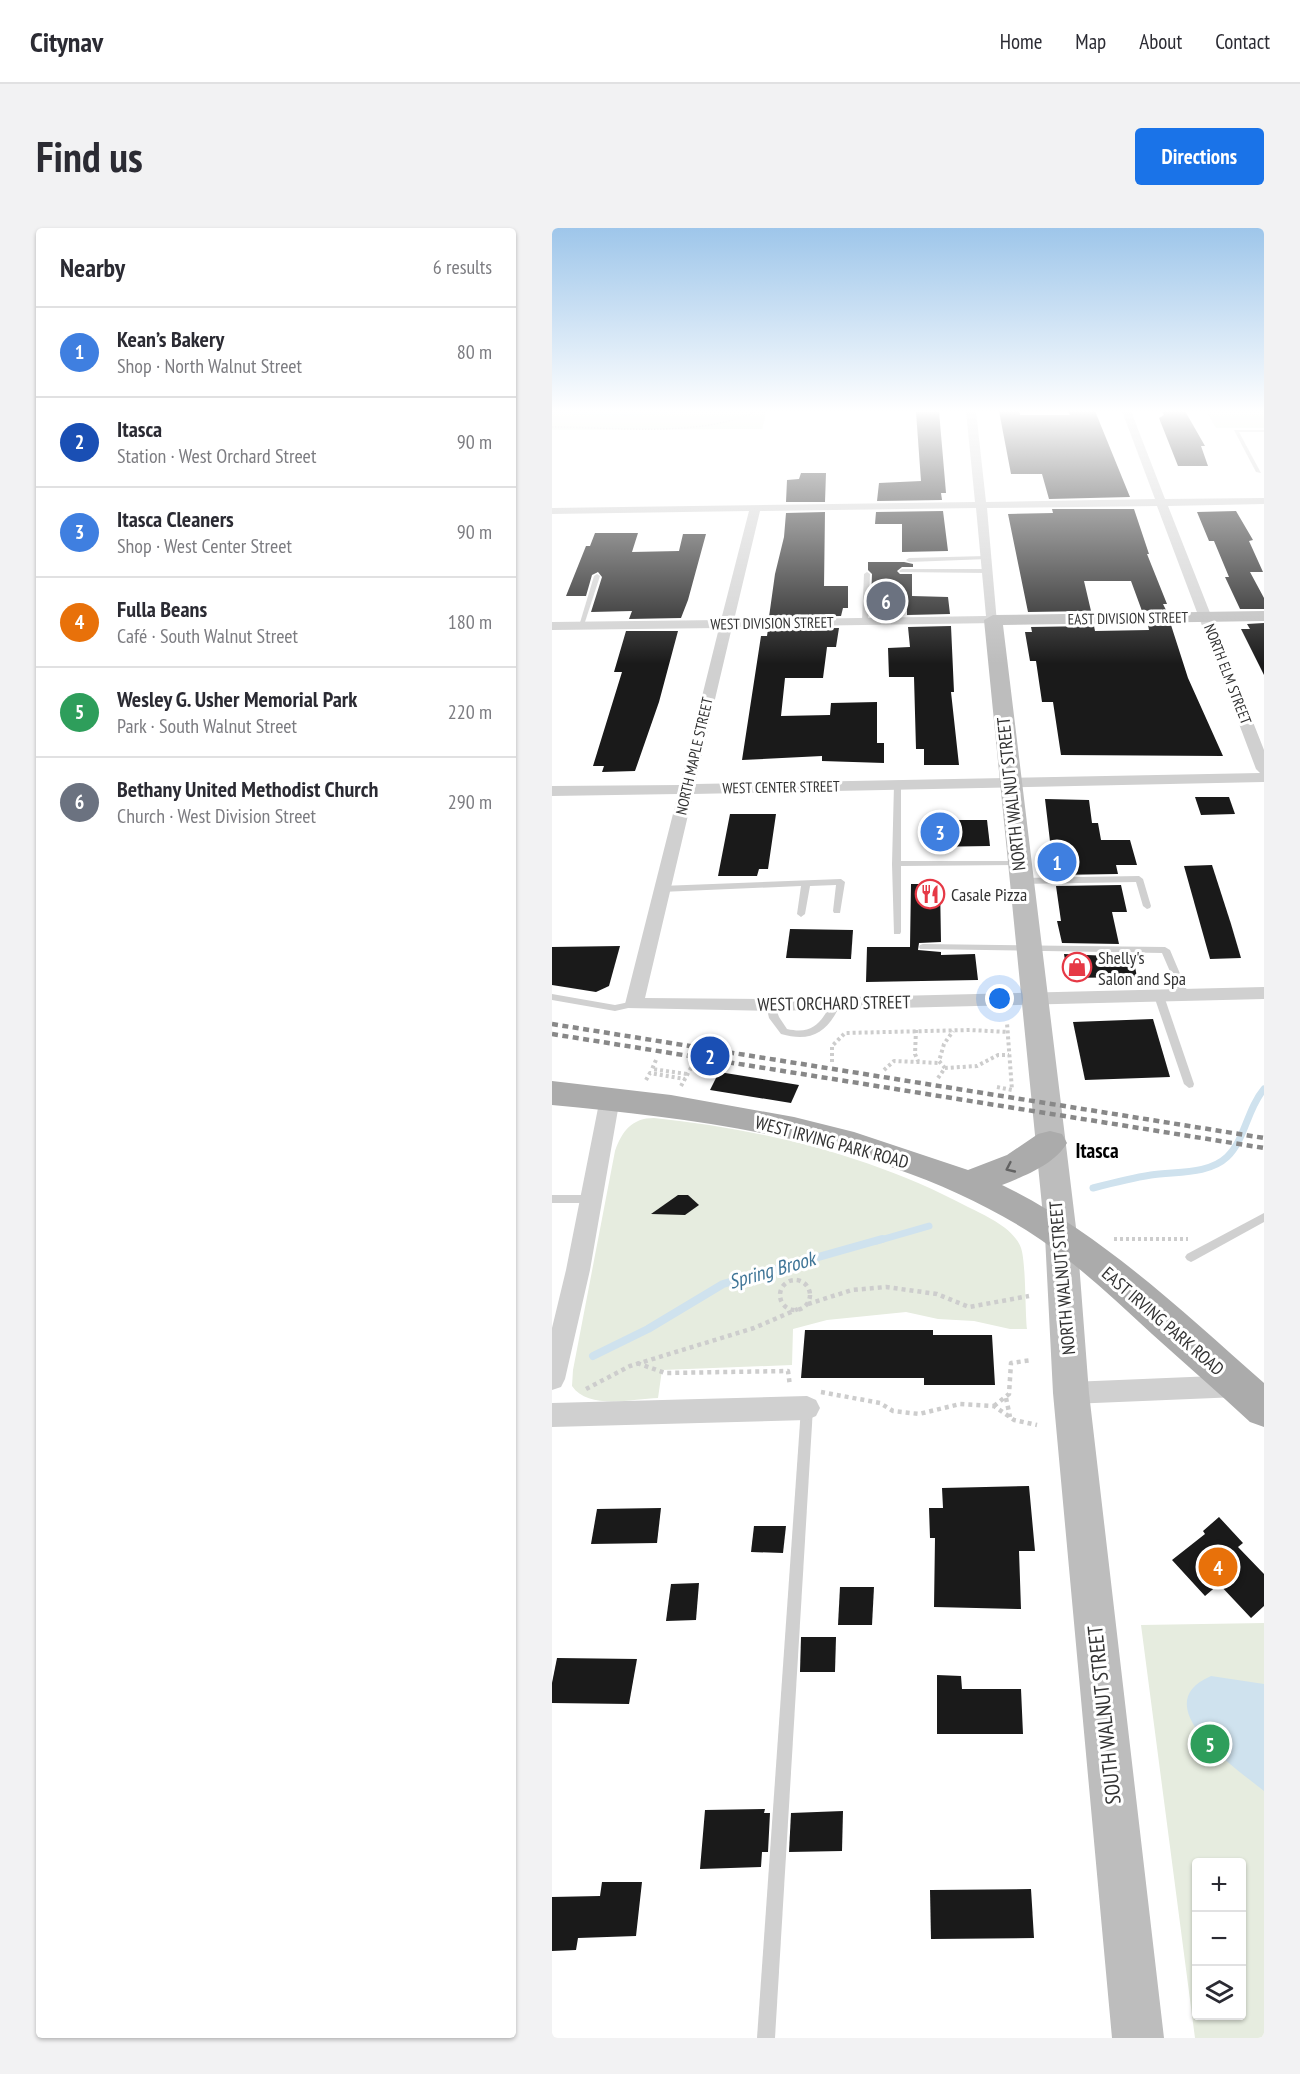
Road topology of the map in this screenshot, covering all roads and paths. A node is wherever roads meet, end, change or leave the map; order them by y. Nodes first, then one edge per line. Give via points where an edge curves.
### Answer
1 (980, 495) edge
2 (1158, 495) edge
3 (1264, 501) edge
4 (1161, 503) junction
5 (981, 505) junction
6 (755, 508) junction
7 (552, 511) edge
8 (909, 560) dead end
9 (986, 564) junction
10 (902, 571) dead end
11 (867, 574) dead end
12 (597, 576) dead end
13 (1264, 616) edge
14 (1206, 617) junction
15 (993, 620) junction
16 (865, 622) junction
17 (725, 623) junction
18 (552, 626) edge
19 (581, 626) junction
20 (1264, 769) edge
21 (1264, 777) edge
22 (1010, 784) junction
23 (897, 786) junction
24 (687, 788) junction
25 (552, 791) edge
26 (896, 864) junction
27 (1020, 872) junction
28 (806, 883) junction
29 (661, 889) junction
30 (1147, 906) dead end
31 (837, 910) dead end
32 (801, 914) dead end
33 (897, 933) dead end
34 (923, 946) dead end
35 (1028, 948) junction
36 (1264, 993) edge
37 (1184, 995) junction
38 (1159, 996) junction
39 (552, 998) edge
40 (1033, 1000) junction
41 (836, 1003) junction
42 (634, 1004) junction
43 (771, 1005) junction
44 (1007, 1023) dead end
45 (916, 1030) junction
46 (953, 1031) junction
47 (1008, 1032) junction
48 (1009, 1054) junction
49 (656, 1060) dead end
50 (918, 1061) junction
51 (832, 1062) dead end
52 (940, 1063) junction
53 (692, 1066) dead end
54 (945, 1068) junction
55 (884, 1070) dead end
56 (687, 1074) junction
57 (938, 1078) dead end
58 (645, 1083) dead end
59 (1189, 1084) dead end
60 (998, 1088) dead end
61 (552, 1093) edge
62 (610, 1098) junction
63 (1050, 1143) junction
64 (966, 1185) junction
65 (552, 1199) edge
66 (592, 1199) junction
67 (1264, 1217) edge
68 (1060, 1236) junction
69 (1114, 1239) dead end
70 (1197, 1239) dead end
71 (1191, 1257) dead end
72 (1029, 1296) dead end
73 (808, 1304) junction
74 (798, 1309) junction
75 (1032, 1360) dead end
76 (637, 1364) junction
77 (552, 1379) edge
78 (586, 1389) dead end
79 (1071, 1393) junction
80 (1251, 1397) edge
81 (804, 1398) junction
82 (1006, 1398) junction
83 (993, 1406) junction
84 (552, 1415) edge
85 (1010, 1417) junction
86 (1037, 1425) dead end
87 (766, 2038) edge
88 (1138, 2038) edge

1 - 5 street, NORTH WALNUT STREET
2 - 4 street, NORTH ELM STREET
3 - 4 street
4 - 5 street
4 - 14 street, NORTH ELM STREET
5 - 6 street
5 - 9 street, NORTH WALNUT STREET
6 - 7 street
6 - 17 street, NORTH MAPLE STREET
8 - 9 lane
9 - 10 lane
9 - 15 street, NORTH WALNUT STREET
11 - 16 lane
12 - 19 lane
13 - 14 street, EAST DIVISION STREET
14 - 15 street, EAST DIVISION STREET
14 - 20 street, NORTH ELM STREET
15 - 16 street, WEST DIVISION STREET
15 - 22 street, NORTH WALNUT STREET
16 - 17 street, WEST DIVISION STREET
17 - 19 street, WEST DIVISION STREET
17 - 24 street, NORTH MAPLE STREET
18 - 19 street, WEST DIVISION STREET
21 - 22 street, WEST CENTER STREET
22 - 23 street, WEST CENTER STREET
22 - 27 street, NORTH WALNUT STREET
23 - 24 street, WEST CENTER STREET
23 - 26 lane
24 - 25 street, WEST CENTER STREET
24 - 29 street, NORTH MAPLE STREET
26 - 27 lane
26 - 33 lane
27 - 30 lane via 1139,879
27 - 35 street, NORTH WALNUT STREET
28 - 29 lane
28 - 31 lane via 841,882
28 - 32 lane
29 - 42 street, NORTH MAPLE STREET
34 - 35 lane
35 - 37 lane via 1165,950
35 - 40 street, NORTH WALNUT STREET
36 - 37 street, WEST ORCHARD STREET
37 - 38 street, WEST ORCHARD STREET
38 - 40 street, WEST ORCHARD STREET
38 - 59 lane
39 - 42 lane via 615,1008
40 - 41 street, WEST ORCHARD STREET
40 - 63 street, NORTH WALNUT STREET
41 - 43 street, WEST ORCHARD STREET
41 - 43 lane via 828,1022 803,1036 784,1032
42 - 43 street, WEST ORCHARD STREET
44 - 47 path
45 - 46 path
45 - 50 path
45 - 51 path via 845,1033 832,1046
46 - 47 path
46 - 52 path via 939,1056
47 - 48 path
48 - 54 path via 977,1066
48 - 60 path via 1012,1090
49 - 56 path via 652,1069
50 - 52 path
50 - 55 path via 894,1061
52 - 54 path
53 - 56 path
54 - 57 path
56 - 58 path via 685,1079 650,1073
61 - 62 main road, WEST IRVING PARK ROAD
62 - 64 main road, WEST IRVING PARK ROAD via 699,1110 798,1130 932,1170
62 - 66 street
63 -> 64 main road via 1019,1164
63 - 68 street, NORTH WALNUT STREET
64 - 68 main road, WEST IRVING PARK ROAD via 1024,1211
65 - 66 lane
66 - 77 street
67 - 71 lane
68 - 79 street, NORTH WALNUT STREET
68 - 80 main road, EAST IRVING PARK ROAD
69 - 70 path
72 - 73 path via 969,1306 937,1294 886,1287 852,1290
73 - 74 path
73 - 74 path via 812,1295 808,1286 788,1284 780,1291 779,1299 788,1308
74 - 76 path via 754,1328
75 - 82 path via 1011,1363 1011,1385
76 - 78 path
76 - 81 path via 665,1373 788,1371
79 - 80 street
79 - 88 street, SOUTH WALNUT STREET
81 - 83 path via 825,1391 880,1402 893,1411 919,1414 960,1404
81 - 84 street
81 - 87 lane
82 - 83 path
82 - 85 path
83 - 85 path
85 - 86 path

